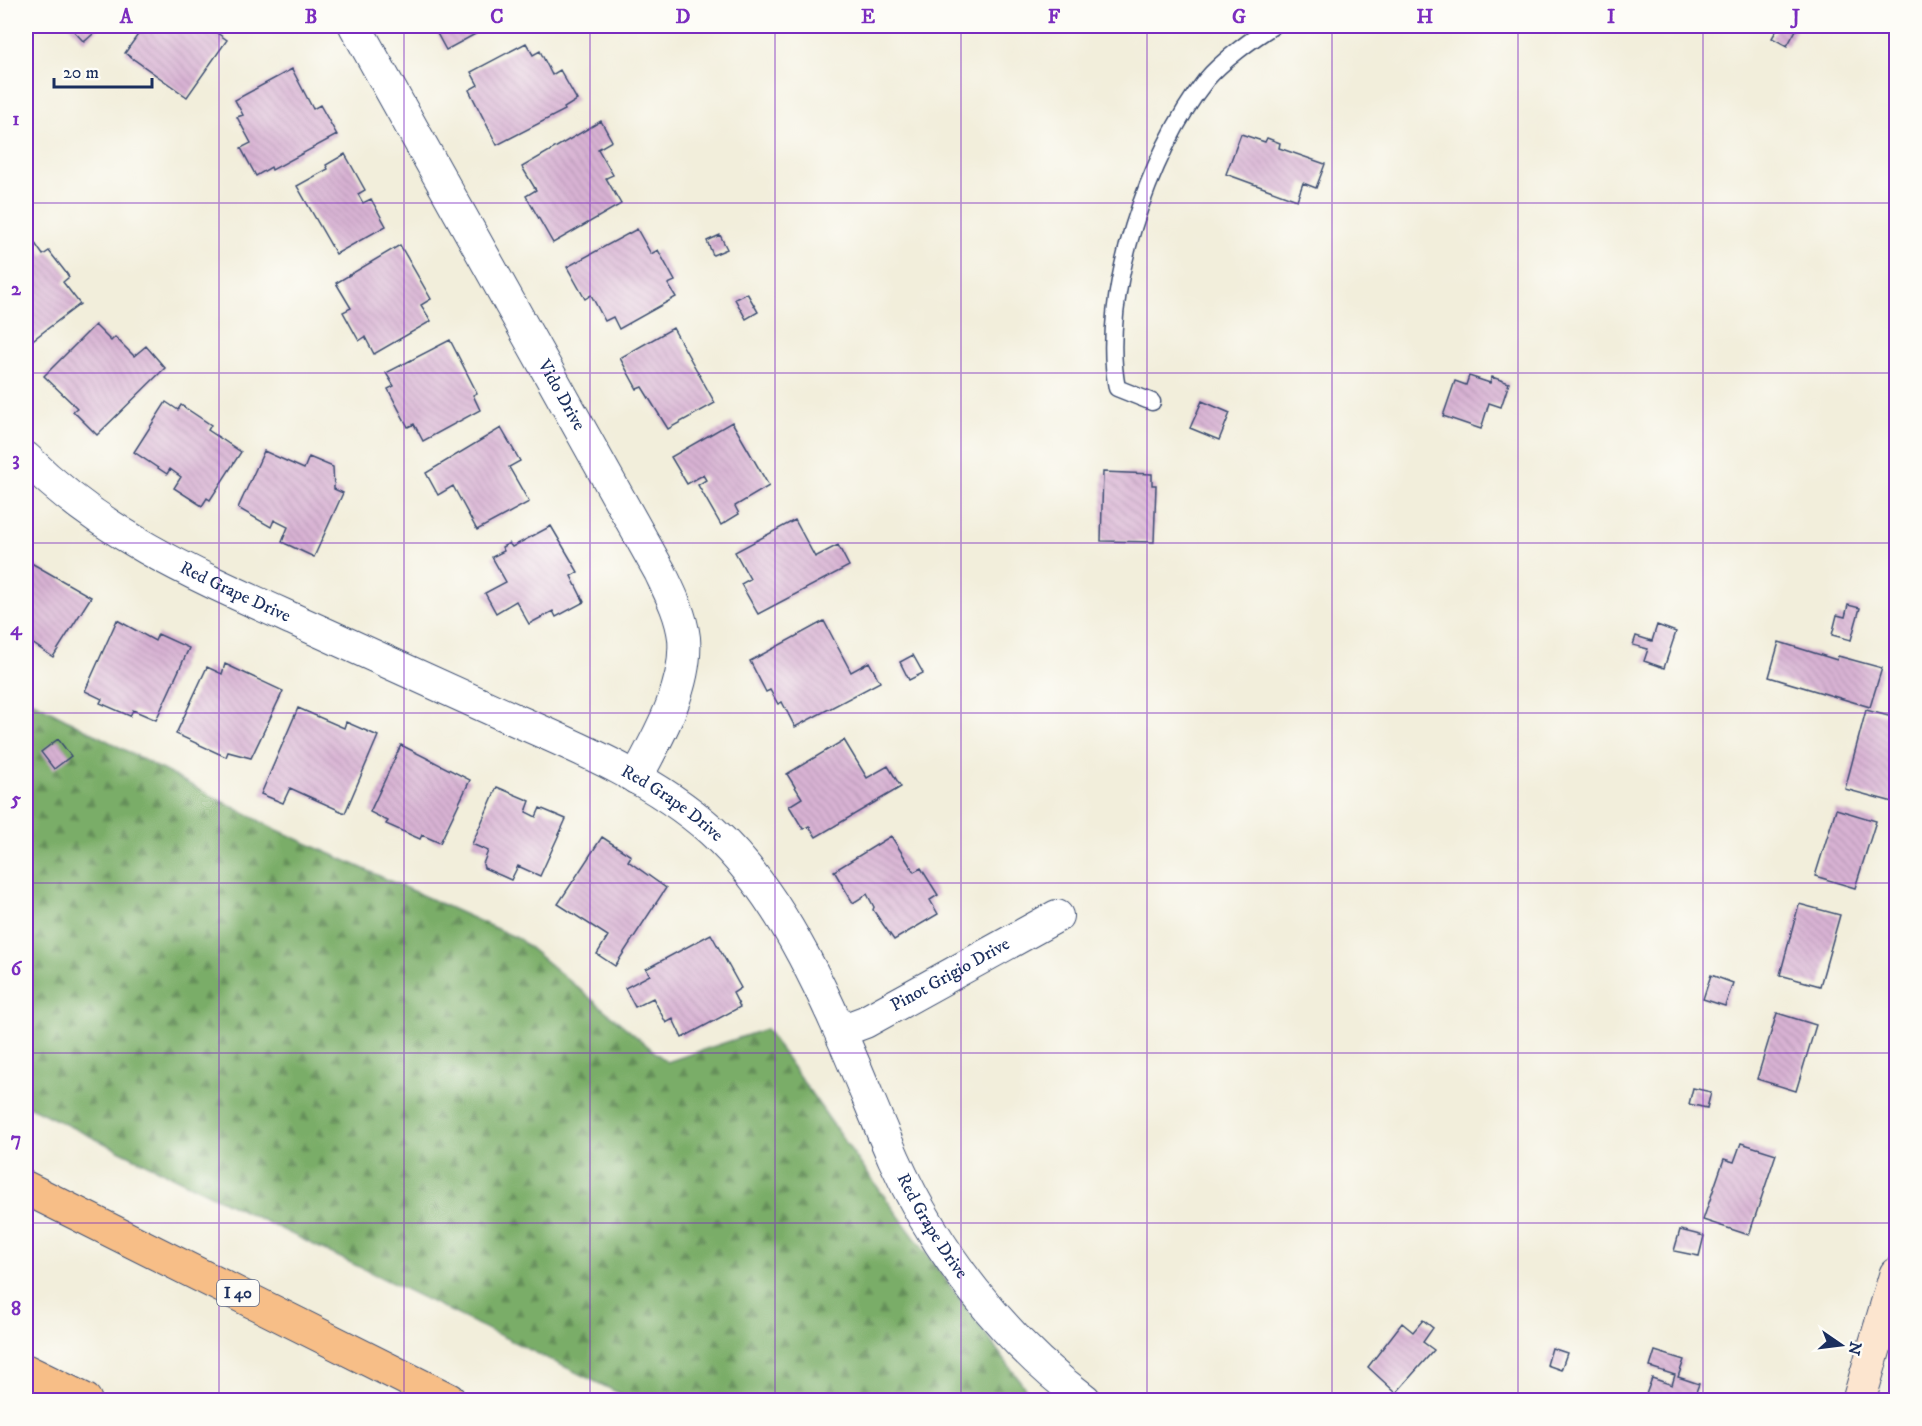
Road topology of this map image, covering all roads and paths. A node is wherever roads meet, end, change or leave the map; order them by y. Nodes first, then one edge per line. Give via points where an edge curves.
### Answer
1 (355, 26) edge
2 (1273, 26) edge
3 (1152, 402) dead end
4 (26, 458) edge
5 (636, 778) junction
6 (1057, 916) dead end
7 (841, 1031) junction
8 (26, 1188) edge
9 (1896, 1274) edge
10 (26, 1371) edge
11 (85, 1401) edge
12 (449, 1401) edge
13 (1085, 1401) edge
14 (1859, 1401) edge

1 - 5 street, Vido Drive via 678,609 684,638 683,665 671,704
2 - 3 lane via 1207,79 1169,138 1138,212 1122,275 1112,360 1117,388
4 - 5 street, Red Grape Drive via 79,506 147,551 582,749
5 - 7 street, Red Grape Drive via 683,806 740,858 785,924
6 - 7 street, Pinot Grigio Drive via 865,1022
7 - 13 street, Red Grape Drive via 895,1161 944,1248 992,1314 1031,1356
8 - 12 highway, I 40
9 - 14 main road
10 - 11 highway

